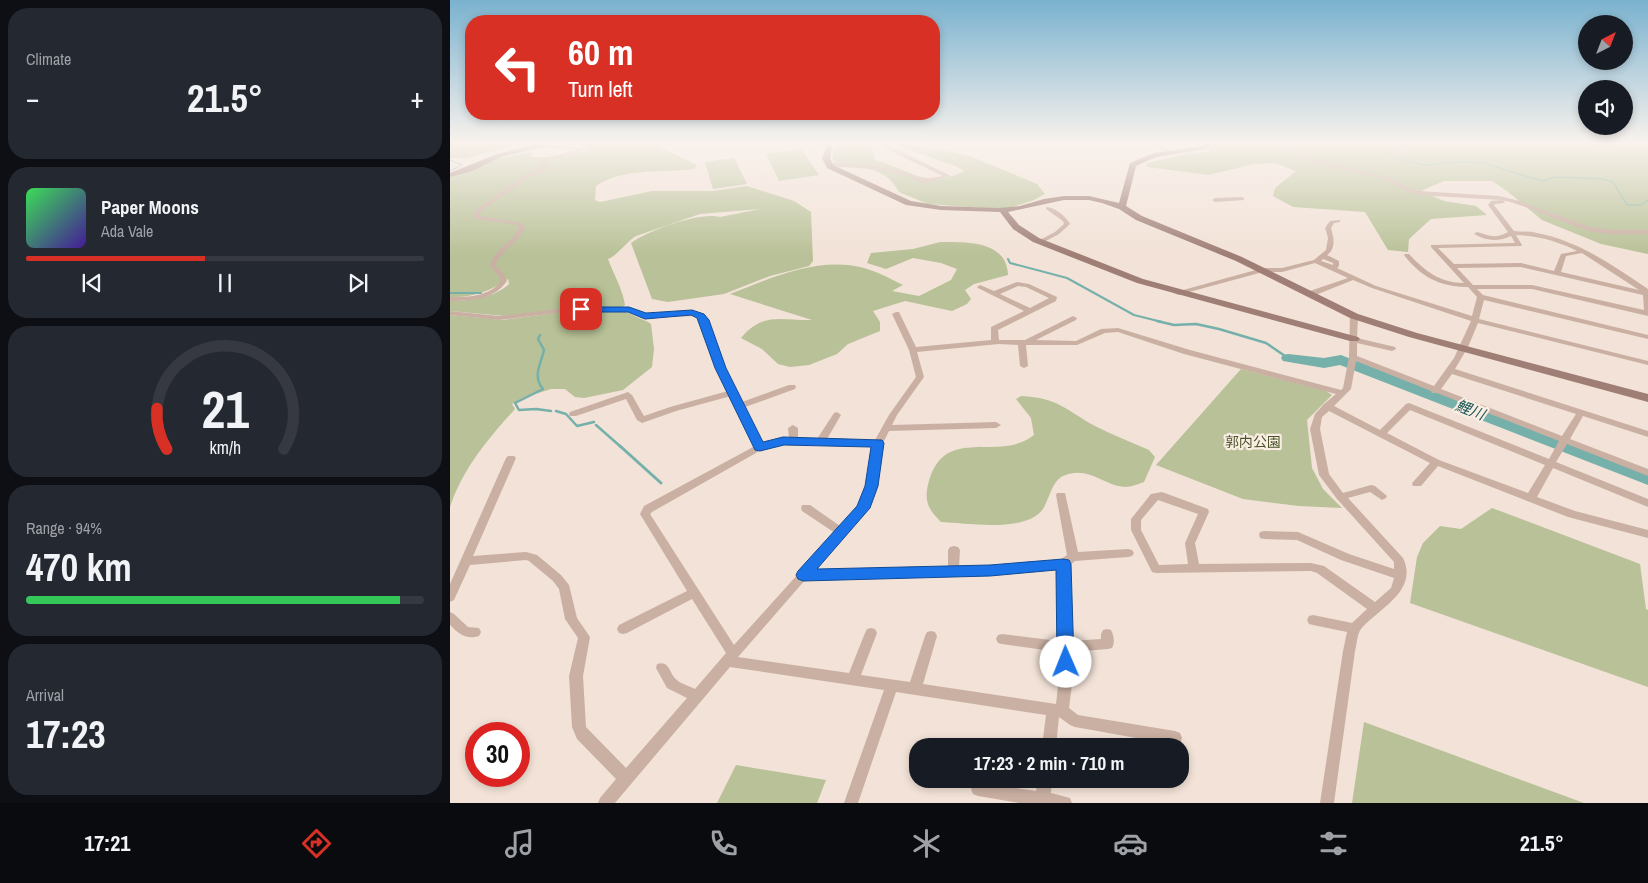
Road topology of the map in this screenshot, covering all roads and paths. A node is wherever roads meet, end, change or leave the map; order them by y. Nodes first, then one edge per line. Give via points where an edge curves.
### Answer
1 (521, 180) edge
2 (863, 180) edge
3 (1129, 180) edge
4 (1391, 180) edge
5 (1242, 199) dead end
6 (1215, 200) dead end
7 (1122, 207) junction
8 (1048, 208) dead end
9 (1534, 208) junction
10 (1002, 210) junction
11 (1338, 221) dead end
12 (1648, 232) edge
13 (1512, 233) junction
14 (1477, 234) dead end
15 (1040, 242) junction
16 (1580, 252) junction
17 (1407, 255) dead end
18 (1320, 259) junction
19 (1451, 266) junction
20 (1265, 271) junction
21 (1557, 273) junction
22 (1353, 278) junction
23 (1471, 286) junction
24 (980, 287) dead end
25 (1647, 291) edge
26 (1178, 293) junction
27 (994, 294) junction
28 (1310, 294) junction
29 (1481, 297) junction
30 (450, 299) edge
31 (1030, 311) junction
32 (450, 313) edge
33 (896, 314) dead end
34 (1648, 314) edge
35 (1354, 316) junction
36 (1073, 318) dead end
37 (1476, 320) junction
38 (1648, 337) edge
39 (1354, 339) junction
40 (1025, 342) junction
41 (995, 343) junction
42 (1463, 348) junction
43 (1392, 349) dead end
44 (913, 350) junction
45 (1163, 352) dead end
46 (1187, 352) junction
47 (1352, 361) junction
48 (1648, 363) edge
49 (1024, 366) dead end
50 (1452, 371) junction
51 (792, 387) dead end
52 (1435, 391) junction
53 (732, 393) junction
54 (1341, 393) junction
55 (1648, 398) edge
56 (739, 406) junction
57 (1327, 406) junction
58 (1581, 412) junction
59 (574, 414) dead end
60 (837, 415) dead end
61 (996, 424) dead end
62 (793, 428) dead end
63 (887, 428) junction
64 (1382, 434) junction
65 (1648, 434) edge
66 (794, 441) junction
67 (820, 442) junction
68 (878, 443) junction
69 (1561, 445) junction
70 (760, 447) junction
71 (510, 458) dead end
72 (1436, 462) junction
73 (1549, 464) junction
74 (1648, 473) edge
75 (1418, 484) dead end
76 (1061, 495) dead end
77 (1382, 496) dead end
78 (1341, 498) junction
79 (1530, 500) junction
80 (1648, 504) edge
81 (806, 508) dead end
82 (841, 532) junction
83 (1648, 534) edge
84 (1264, 535) dead end
85 (954, 550) dead end
86 (1128, 553) dead end
87 (1068, 560) junction
88 (467, 561) junction
89 (1194, 568) junction
90 (953, 572) junction
91 (803, 575) junction
92 (1400, 576) junction
93 (694, 593) junction
94 (450, 597) edge
95 (1376, 608) junction
96 (450, 617) edge
97 (1313, 620) dead end
98 (1354, 628) junction
99 (622, 630) dead end
100 (475, 632) dead end
101 (871, 633) dead end
102 (1107, 634) dead end
103 (931, 636) dead end
104 (1002, 639) dead end
105 (1065, 648) junction
106 (730, 657) junction
107 (662, 668) dead end
108 (853, 679) junction
109 (892, 685) junction
110 (915, 688) junction
111 (697, 696) junction
112 (1057, 710) junction
113 (1050, 738) edge
114 (1175, 738) dead end
115 (627, 779) junction
116 (1044, 788) edge
117 (978, 789) dead end
118 (1043, 800) junction
119 (605, 803) edge
120 (851, 803) edge
121 (1065, 803) edge
122 (1327, 803) edge

1 - 30 street via 475,216 513,222 522,228 494,260 493,266 504,281 502,286 481,296
2 - 10 street via 909,203 941,208
3 - 7 street
4 - 9 street via 1418,193 1489,196
5 - 6 street
7 - 10 street via 1097,199 1079,198
7 - 20 street via 1139,218
8 - 15 street via 1067,222 1057,233
9 - 12 street via 1589,229
9 - 13 street via 1498,201 1491,203 1492,210
10 - 15 street via 1024,233
11 - 18 street via 1332,222 1328,228 1331,244 1329,251
13 - 14 street via 1494,239
13 - 16 street via 1547,238
13 - 19 street via 1518,245 1433,246
15 - 26 street
16 - 21 street via 1563,255
16 - 25 street via 1603,262
17 - 23 street via 1423,273 1444,284
18 - 20 street via 1282,270
18 - 22 street
19 - 21 street via 1521,265
19 - 23 street
20 - 26 street
20 - 28 street
21 - 25 street
22 - 28 street
22 - 37 street
23 - 29 street
23 - 34 street via 1532,287
24 - 27 street
25 - 34 street
26 - 39 street
27 - 31 street
27 - 31 street via 1017,284 1053,297
28 - 35 street
29 - 37 street
29 - 38 street
31 - 41 street via 994,328
32 - 53 street via 499,318 566,310 629,310 645,316 696,314 704,320 714,355
33 - 44 street
35 - 39 street
35 - 42 street
36 - 40 street
37 - 42 street
37 - 48 street
39 - 43 street
39 - 47 street
40 - 41 street
40 - 46 street via 1077,343 1104,331 1118,330
40 - 49 street
41 - 44 street
42 - 50 street
42 - 55 street
44 - 63 street via 920,378
45 - 46 street
46 - 54 street
47 - 52 street
47 - 54 street via 1346,389
50 - 52 street
50 - 58 street
51 - 56 street
52 - 69 street
53 - 56 street
53 - 59 street via 642,420 628,395
54 - 57 street
56 - 70 street
57 - 64 street
57 - 78 street via 1318,416 1315,429 1324,475
58 - 65 street
58 - 69 street
60 - 67 street
61 - 63 street
62 - 66 street
63 - 68 street
64 - 72 street
64 - 73 street via 1409,406
66 - 67 street
66 - 70 street
67 - 68 street
68 - 82 street via 869,495 863,508
69 - 73 street
69 - 74 street
70 - 93 street via 645,512
71 - 88 street
72 - 75 street
72 - 79 street
73 - 79 street
73 - 80 street
76 - 87 street
77 - 78 street via 1371,488
78 - 92 street via 1399,561
79 - 83 street
81 - 82 street
82 - 91 street
84 - 92 street via 1298,536
85 - 90 street
86 - 87 street
87 - 90 street via 990,571
87 - 105 street
88 - 94 street
88 - 115 street via 534,558 565,588 571,619 584,637 576,676 579,727 582,734
89 - 89 street via 1156,570 1136,530 1136,519 1155,496 1204,512 1190,543
89 - 95 street via 1311,567 1320,569
90 - 91 street
91 - 106 street
92 - 95 street via 1399,585
93 - 99 street
93 - 106 street
95 - 98 street
96 - 100 street via 465,632
97 - 98 street
98 - 122 street
101 - 108 street
102 - 105 street via 1108,644
103 - 110 street
104 - 105 street
105 - 112 street via 1066,677
106 - 108 street
106 - 111 street
107 - 111 street via 672,684
108 - 109 street
109 - 110 street
109 - 120 street
110 - 112 street
111 - 115 street
112 - 113 street
112 - 114 street via 1075,720
115 - 119 street
116 - 118 street
117 - 118 street
118 - 121 street

